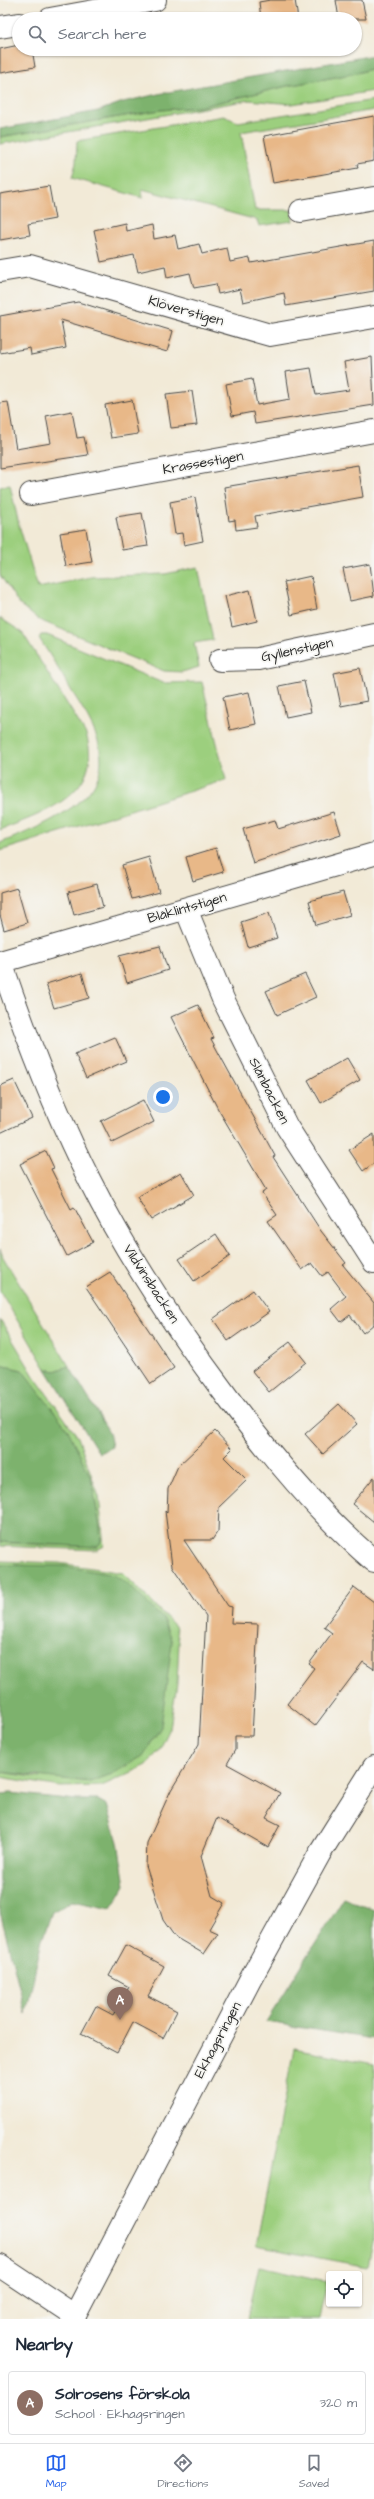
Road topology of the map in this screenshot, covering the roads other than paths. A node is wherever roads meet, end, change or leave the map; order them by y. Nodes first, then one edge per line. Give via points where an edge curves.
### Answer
1 (155, 0) edge
2 (89, 12) edge
3 (12, 25) edge
4 (0, 27) edge
5 (374, 198) edge
6 (301, 211) dead end
7 (0, 271) edge
8 (374, 317) edge
9 (374, 431) edge
10 (31, 494) dead end
11 (374, 634) edge
12 (220, 660) dead end
13 (374, 855) edge
14 (186, 909) junction
15 (0, 962) edge
16 (374, 1262) edge
17 (374, 1559) edge
18 (374, 1767) edge
19 (0, 2266) edge
20 (74, 2318) edge

1 - 2 street
3 - 4 street
5 - 6 street
7 - 8 street, Klöverstigen via 30,266 270,335
9 - 10 street, Krassestigen
11 - 12 street, Gyllenstigen via 258,659
13 - 14 street, Blåklintstigen
14 - 15 street, Blåklintstigen
14 - 16 street, Slånbacken via 223,999 288,1127
15 - 17 street, Vildvinsbacken via 30,1047 50,1094 90,1181 125,1244 200,1361 251,1429 302,1489
18 - 20 street, Ekhagsringen via 320,1853 254,1973
19 - 20 street

